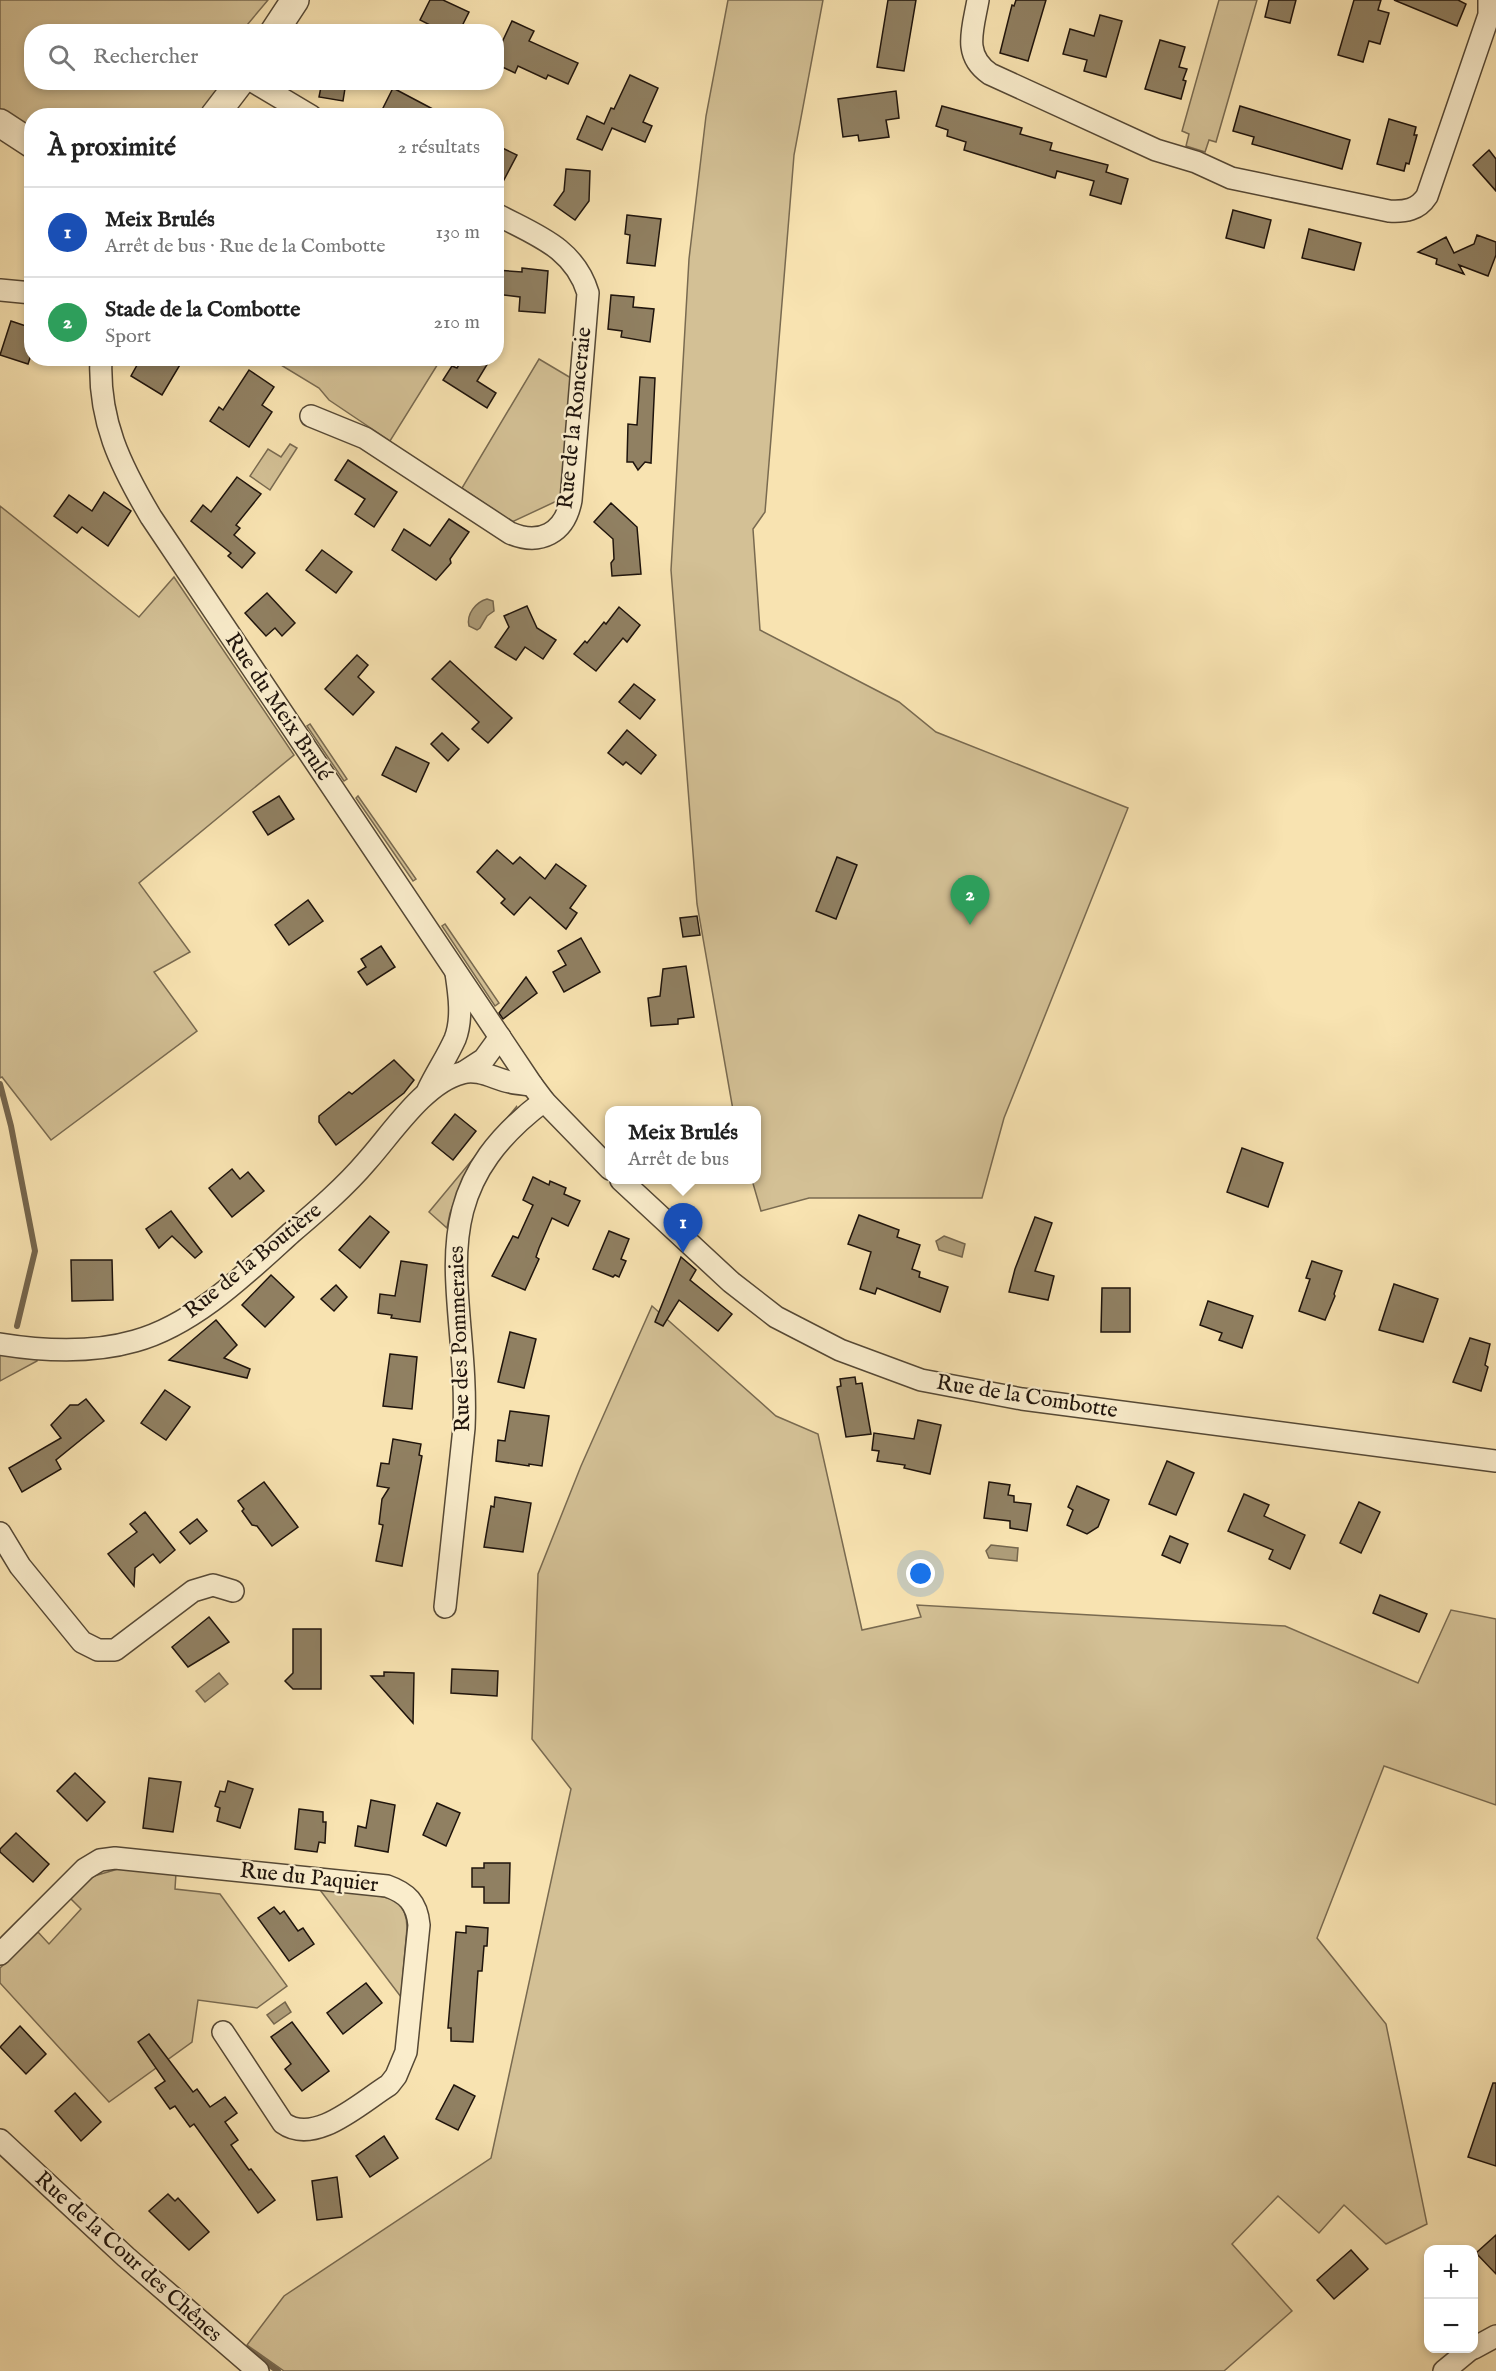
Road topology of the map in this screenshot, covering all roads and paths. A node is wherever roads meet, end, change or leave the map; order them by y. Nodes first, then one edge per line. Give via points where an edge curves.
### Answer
1 (296, 0) edge
2 (978, 0) edge
3 (1489, 0) edge
4 (280, 24) edge
5 (234, 90) edge
6 (267, 90) edge
7 (220, 108) edge
8 (298, 108) edge
9 (0, 123) edge
10 (24, 139) edge
11 (504, 218) edge
12 (0, 290) edge
13 (24, 292) edge
14 (101, 366) edge
15 (311, 416) dead end
16 (455, 969) junction
17 (497, 1033) junction
18 (455, 1038) junction
19 (464, 1072) junction
20 (428, 1091) junction
21 (538, 1093) junction
22 (605, 1165) edge
23 (626, 1184) edge
24 (0, 1344) edge
25 (1496, 1461) edge
26 (0, 1533) edge
27 (233, 1591) dead end
28 (445, 1607) dead end
29 (0, 1954) edge
30 (223, 2032) dead end
31 (0, 2140) edge
32 (1496, 2336) edge
33 (1478, 2345) edge
34 (1466, 2353) edge
35 (258, 2371) edge
36 (1444, 2371) edge

1 - 4 street
2 - 3 street via 973,54 975,61 990,74 1156,150 1231,178 1401,212 1422,203 1427,196 1489,15
5 - 7 street
6 - 8 street
9 - 10 street
11 - 15 street, Rue de la Ronceraie via 570,258 588,292 571,500 560,526 541,537 528,539 510,533 365,438
12 - 13 street
14 - 16 street, Rue du Meix Brulé via 111,440 138,496
16 - 17 street, Rue du Meix Brulé
16 - 18 street, Rue de la Boutière via 459,1007
17 - 18 street via 468,1033
17 - 19 street, Rue de la Boutière via 484,1059
17 - 21 street
18 - 20 street, Rue de la Boutière
19 - 20 street, Rue de la Boutière via 445,1078
19 - 21 street via 483,1073
20 - 24 street, Rue de la Boutière via 364,1166 309,1218 192,1314 152,1335 110,1345 43,1349
21 - 22 street
21 - 28 street, Rue des Pommeraies via 474,1176 457,1234 465,1409
23 - 25 street, Rue de la Combotte via 731,1282 776,1317 840,1350 921,1380 1022,1399
26 - 27 street via 45,1599 82,1642 98,1650 116,1650 193,1591 213,1585
29 - 30 street, Rue du Paquier via 85,1869 100,1860 115,1858 387,1886 410,1898 419,1925 406,2052 388,2085 322,2127 291,2128 283,2123
31 - 35 street, Rue de la Cour des Chênes via 126,2257
32 - 33 street
34 - 36 street

